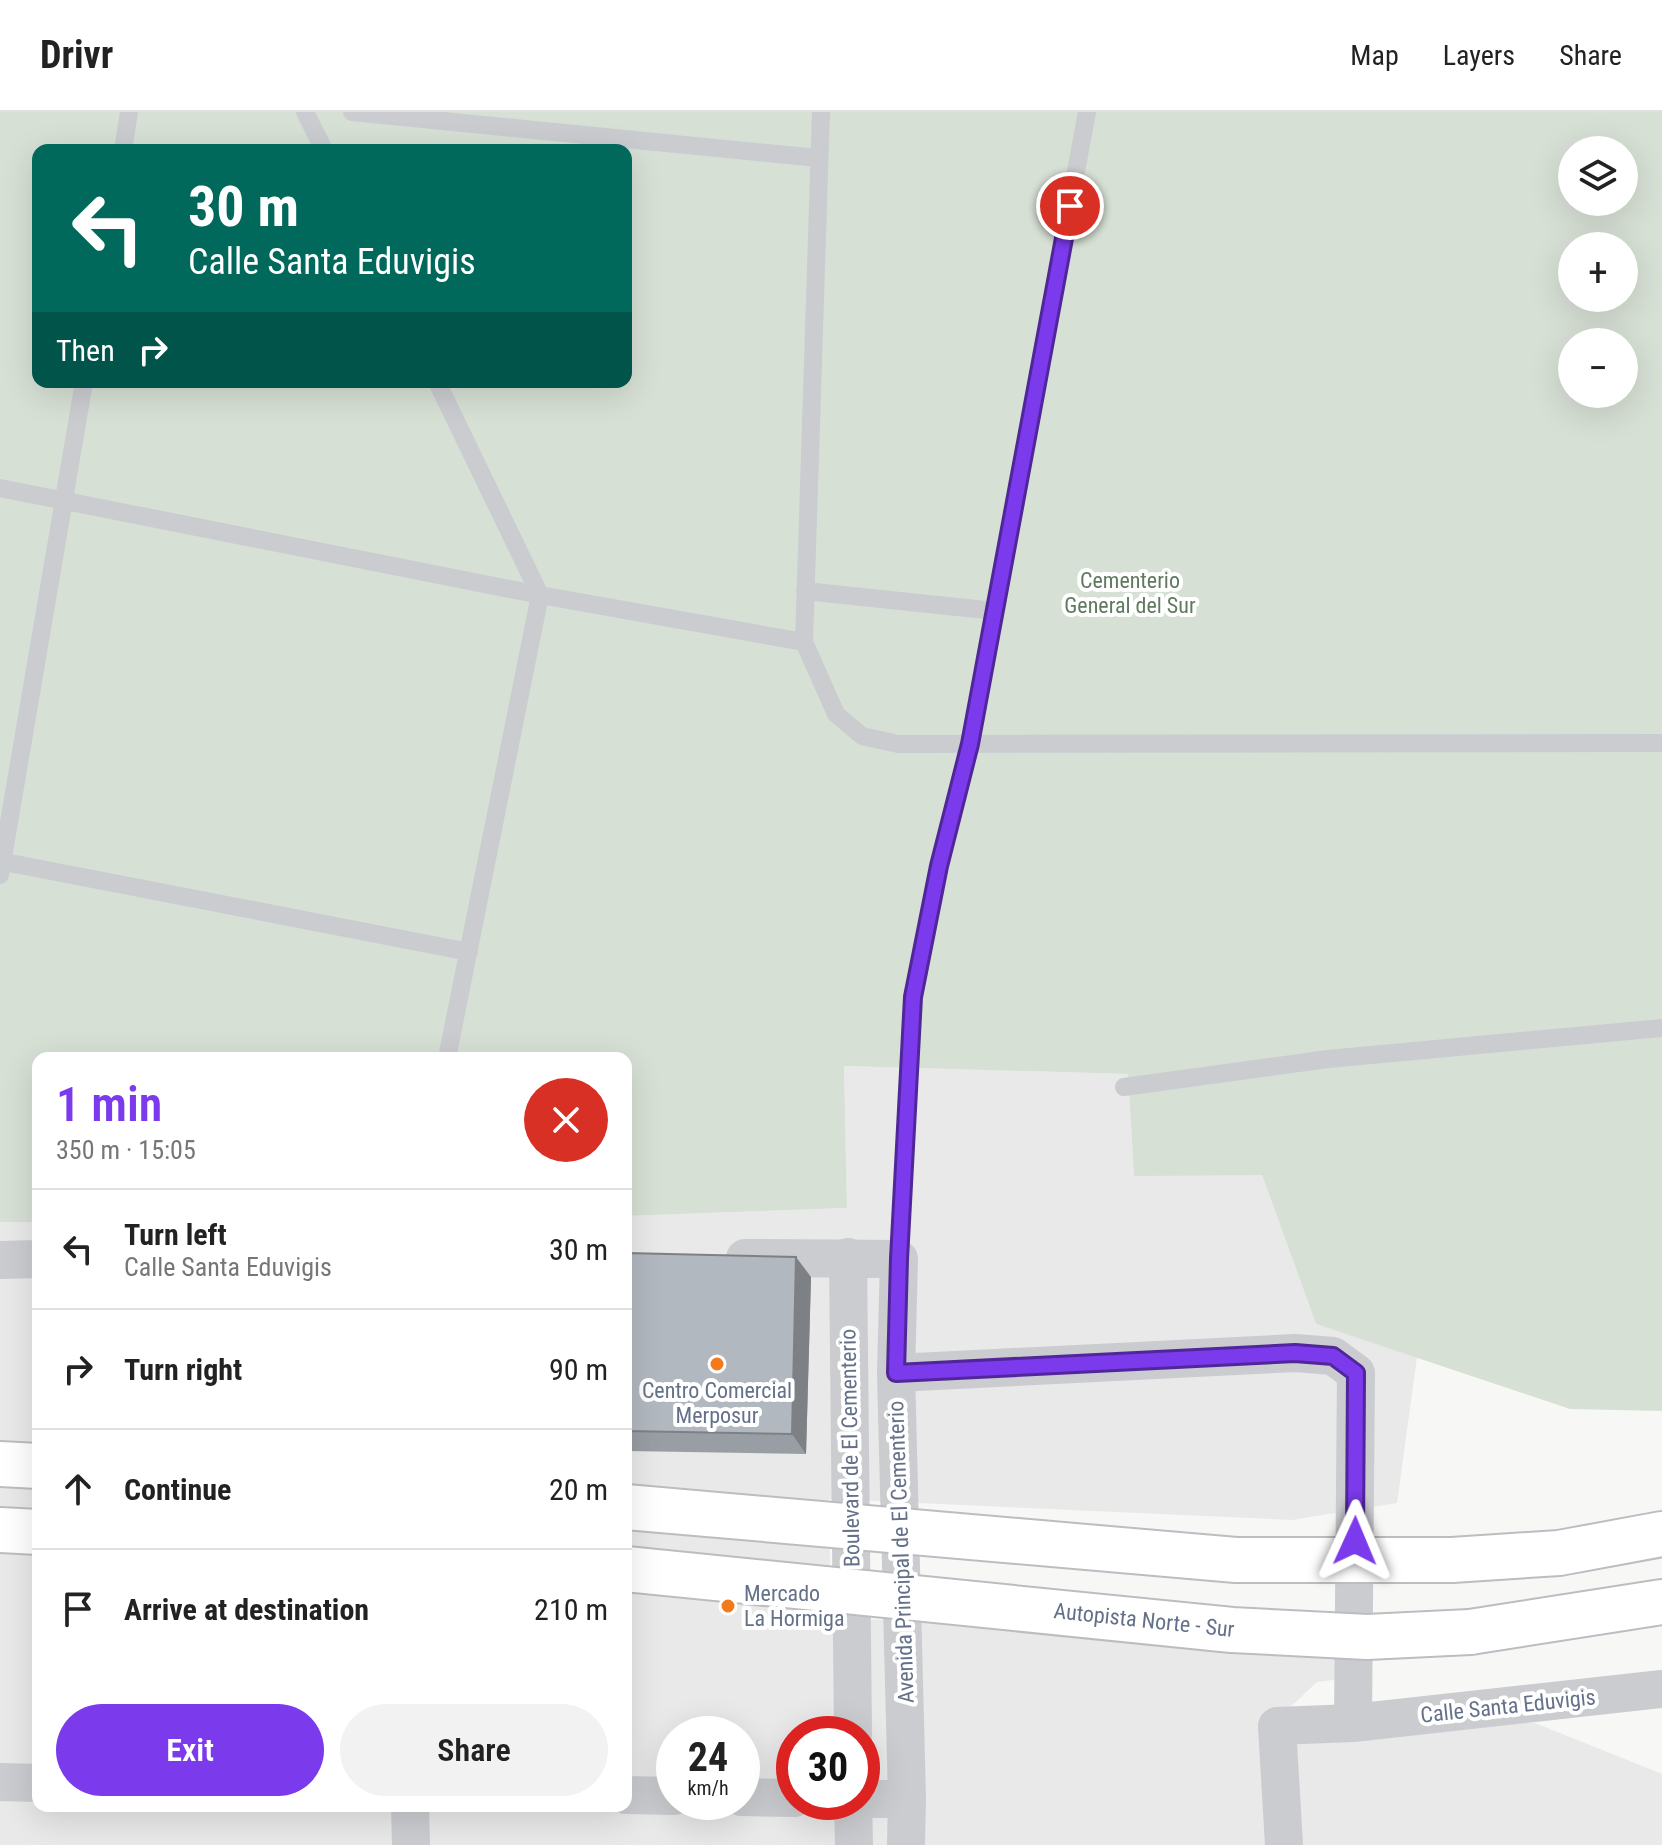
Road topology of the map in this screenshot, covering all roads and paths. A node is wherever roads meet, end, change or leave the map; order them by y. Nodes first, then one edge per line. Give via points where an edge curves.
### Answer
1 (129, 112) edge
2 (305, 112) edge
3 (352, 112) edge
4 (821, 112) edge
5 (1087, 112) edge
6 (124, 144) edge
7 (321, 144) edge
8 (818, 158) junction
9 (83, 388) edge
10 (440, 388) edge
11 (0, 488) edge
12 (65, 500) junction
13 (805, 591) junction
14 (540, 595) junction
15 (995, 611) junction
16 (804, 642) junction
17 (1662, 743) edge
18 (970, 744) junction
19 (1, 866) edge
20 (469, 952) junction
21 (1662, 1028) edge
22 (448, 1052) edge
23 (1124, 1087) dead end
24 (848, 1257) junction
25 (705, 1258) edge
26 (32, 1259) edge
27 (899, 1259) junction
28 (0, 1260) edge
29 (896, 1373) junction
30 (0, 1464) edge
31 (32, 1466) edge
32 (632, 1508) edge
33 (0, 1530) edge
34 (32, 1532) edge
35 (1662, 1534) edge
36 (632, 1570) edge
37 (1662, 1602) edge
38 (1662, 1689) edge
39 (853, 1716) edge
40 (1353, 1723) junction
41 (0, 1782) edge
42 (32, 1783) edge
43 (632, 1795) edge
44 (656, 1796) edge
45 (880, 1799) edge
46 (907, 1799) junction
47 (410, 1812) edge
48 (853, 1820) edge
49 (411, 1845) edge
50 (854, 1845) edge
51 (906, 1845) edge
52 (1284, 1845) edge

1 - 6 lane
2 - 7 lane
3 - 8 lane
4 - 8 lane
5 - 15 lane
8 - 13 lane
9 - 12 lane
10 - 14 lane
11 - 12 lane
12 - 14 lane
12 - 19 lane
13 - 15 lane
13 - 16 lane
14 - 16 lane
14 - 20 lane
15 - 18 lane
16 - 18 lane via 836,714 862,736 898,744
17 - 18 lane
18 - 27 lane via 913,997
19 - 20 lane
20 - 22 lane
21 - 23 lane via 1328,1059
24 - 25 street
24 - 27 street
24 - 39 street, Boulevard de El Cementerio
26 - 28 street
27 - 29 street, Avenida Principal de El Cementerio
29 - 40 street via 1295,1353 1333,1356 1356,1373
29 - 46 street, Avenida Principal de El Cementerio
30 - 31 highway
32 - 35 highway, bridge via 1236,1560 1452,1560 1559,1553
33 - 34 highway
36 - 37 highway, Autopista Norte - Sur, bridge via 1232,1630 1367,1637 1470,1632
38 - 40 street, Calle Santa Eduvigis
40 - 52 street, Calle Santa Eduvigis via 1277,1726
41 - 42 street
43 - 44 street
45 - 46 street
46 - 51 street, Avenida Principal de El Cementerio
47 - 49 street
48 - 50 street

